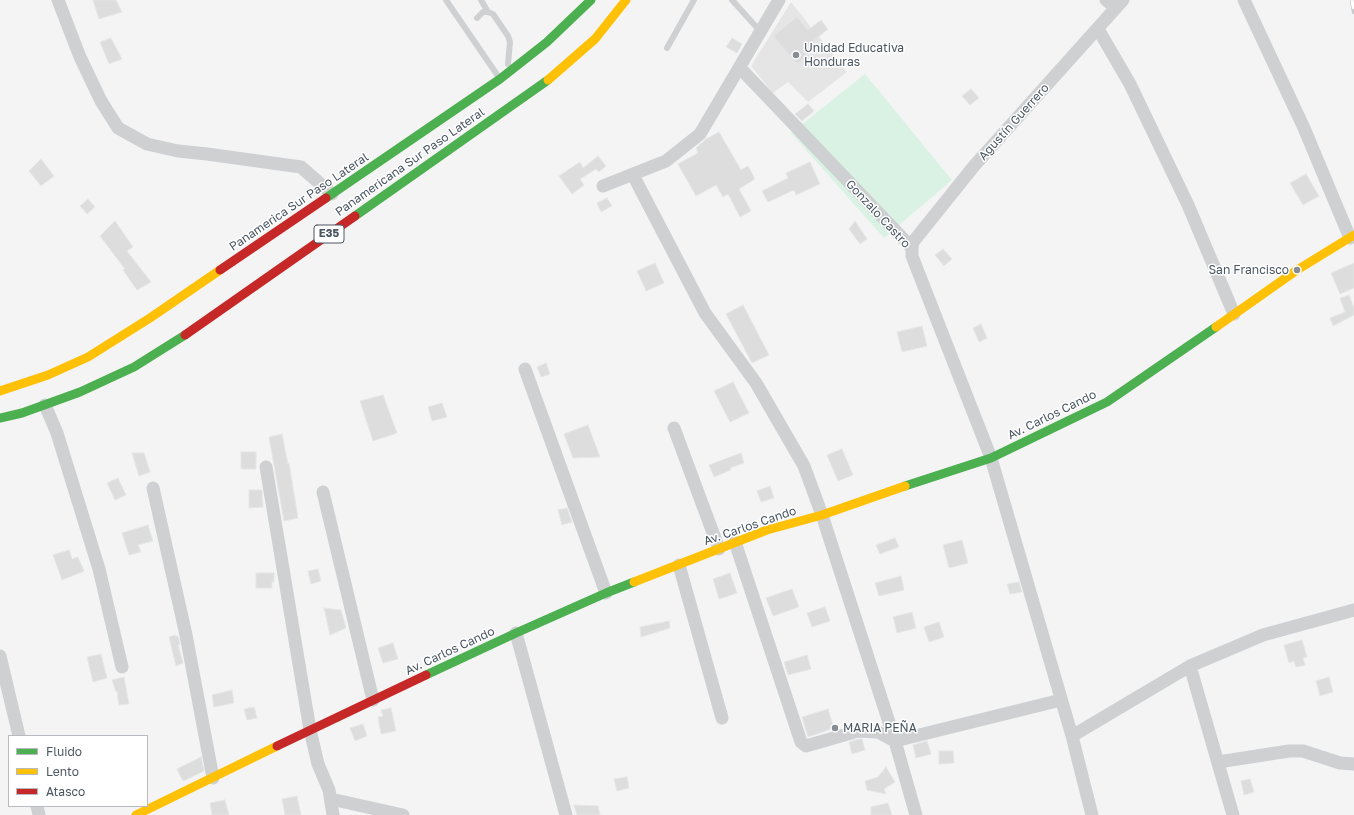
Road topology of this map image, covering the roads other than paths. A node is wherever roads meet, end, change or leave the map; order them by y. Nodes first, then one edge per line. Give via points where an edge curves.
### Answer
1 (58, 0) edge
2 (446, 0) edge
3 (481, 0) edge
4 (591, 0) edge
5 (626, 0) edge
6 (694, 0) edge
7 (732, 0) edge
8 (779, 0) edge
9 (1244, 0) edge
10 (1115, 3) edge
11 (488, 12) junction
12 (477, 18) dead end
13 (1098, 28) junction
14 (760, 31) junction
15 (667, 48) dead end
16 (740, 68) junction
17 (502, 77) junction
18 (633, 175) junction
19 (603, 186) dead end
20 (332, 194) junction
21 (1352, 236) edge
22 (912, 248) junction
23 (1234, 314) junction
24 (525, 369) dead end
25 (0, 391) edge
26 (45, 405) junction
27 (0, 418) edge
28 (674, 428) dead end
29 (991, 458) junction
30 (266, 467) dead end
31 (153, 488) dead end
32 (323, 492) dead end
33 (822, 515) junction
34 (735, 542) junction
35 (719, 549) junction
36 (679, 565) junction
37 (606, 593) junction
38 (1354, 610) edge
39 (516, 633) junction
40 (0, 656) edge
41 (1190, 666) junction
42 (122, 667) dead end
43 (372, 700) junction
44 (1061, 700) junction
45 (722, 718) dead end
46 (310, 730) junction
47 (19, 735) edge
48 (1072, 736) junction
49 (895, 741) junction
50 (1218, 762) junction
51 (1354, 764) edge
52 (213, 778) junction
53 (331, 799) junction
54 (136, 815) edge
55 (333, 815) edge
56 (403, 815) edge
57 (566, 815) edge
58 (916, 815) edge
59 (1092, 815) edge
60 (1233, 815) edge

1 - 20 street via 80,57 101,101 118,128 147,144 178,151 301,167
2 - 17 lane
3 - 11 lane
4 - 17 main road, Panamerica Sur Paso Lateral / E35 via 583,10
5 - 26 main road, Panamericana Sur Paso Lateral / E35 via 595,39 555,75 183,336 134,367
6 - 15 lane
7 - 14 lane
8 - 14 street
9 - 21 street
10 - 13 street, Agustín Guerrero
11 - 12 lane via 483,12
11 - 17 lane via 492,14 510,42 509,62
13 - 22 street, Agustín Guerrero via 974,166 913,242
13 - 23 street via 1130,84 1188,205
14 - 16 street
16 - 18 street via 700,134 666,161
16 - 22 street, Gonzalo Castro
17 - 20 main road, Panamerica Sur Paso Lateral / E35
18 - 19 street
18 - 33 street via 705,313 756,383 804,466
20 - 25 main road, Panamerica Sur Paso Lateral / E35 via 150,318 88,357 48,375
21 - 23 main road, Av. Carlos Cando
22 - 29 street, Gonzalo Castro via 912,256
23 - 29 main road, Av. Carlos Cando via 1107,402
24 - 37 street
26 - 27 main road, Panamericana Sur Paso Lateral / E35
26 - 42 street via 57,433 99,569
28 - 35 street
29 - 33 main road, Av. Carlos Cando
29 - 44 street, Gonzalo Castro
30 - 46 street
31 - 52 street via 186,635
32 - 43 street
33 - 34 main road, Av. Carlos Cando
33 - 49 street
34 - 35 main road, Av. Carlos Cando
34 - 49 street via 802,742 806,746 858,731 878,732
35 - 36 main road, Av. Carlos Cando
36 - 37 main road, Av. Carlos Cando
36 - 45 street
37 - 39 main road, Av. Carlos Cando
38 - 41 street via 1263,635
39 - 43 main road, Av. Carlos Cando
39 - 57 street
40 - 47 street
41 - 48 street
41 - 50 street
43 - 46 main road, Av. Carlos Cando
44 - 48 street, Gonzalo Castro
44 - 49 street
46 - 52 main road, Av. Carlos Cando
46 - 53 street via 318,764
48 - 59 street, Gonzalo Castro
49 - 58 street
50 - 51 street via 1303,751 1340,763
50 - 60 street
52 - 54 main road, Av. Carlos Cando
53 - 55 street
53 - 56 street

